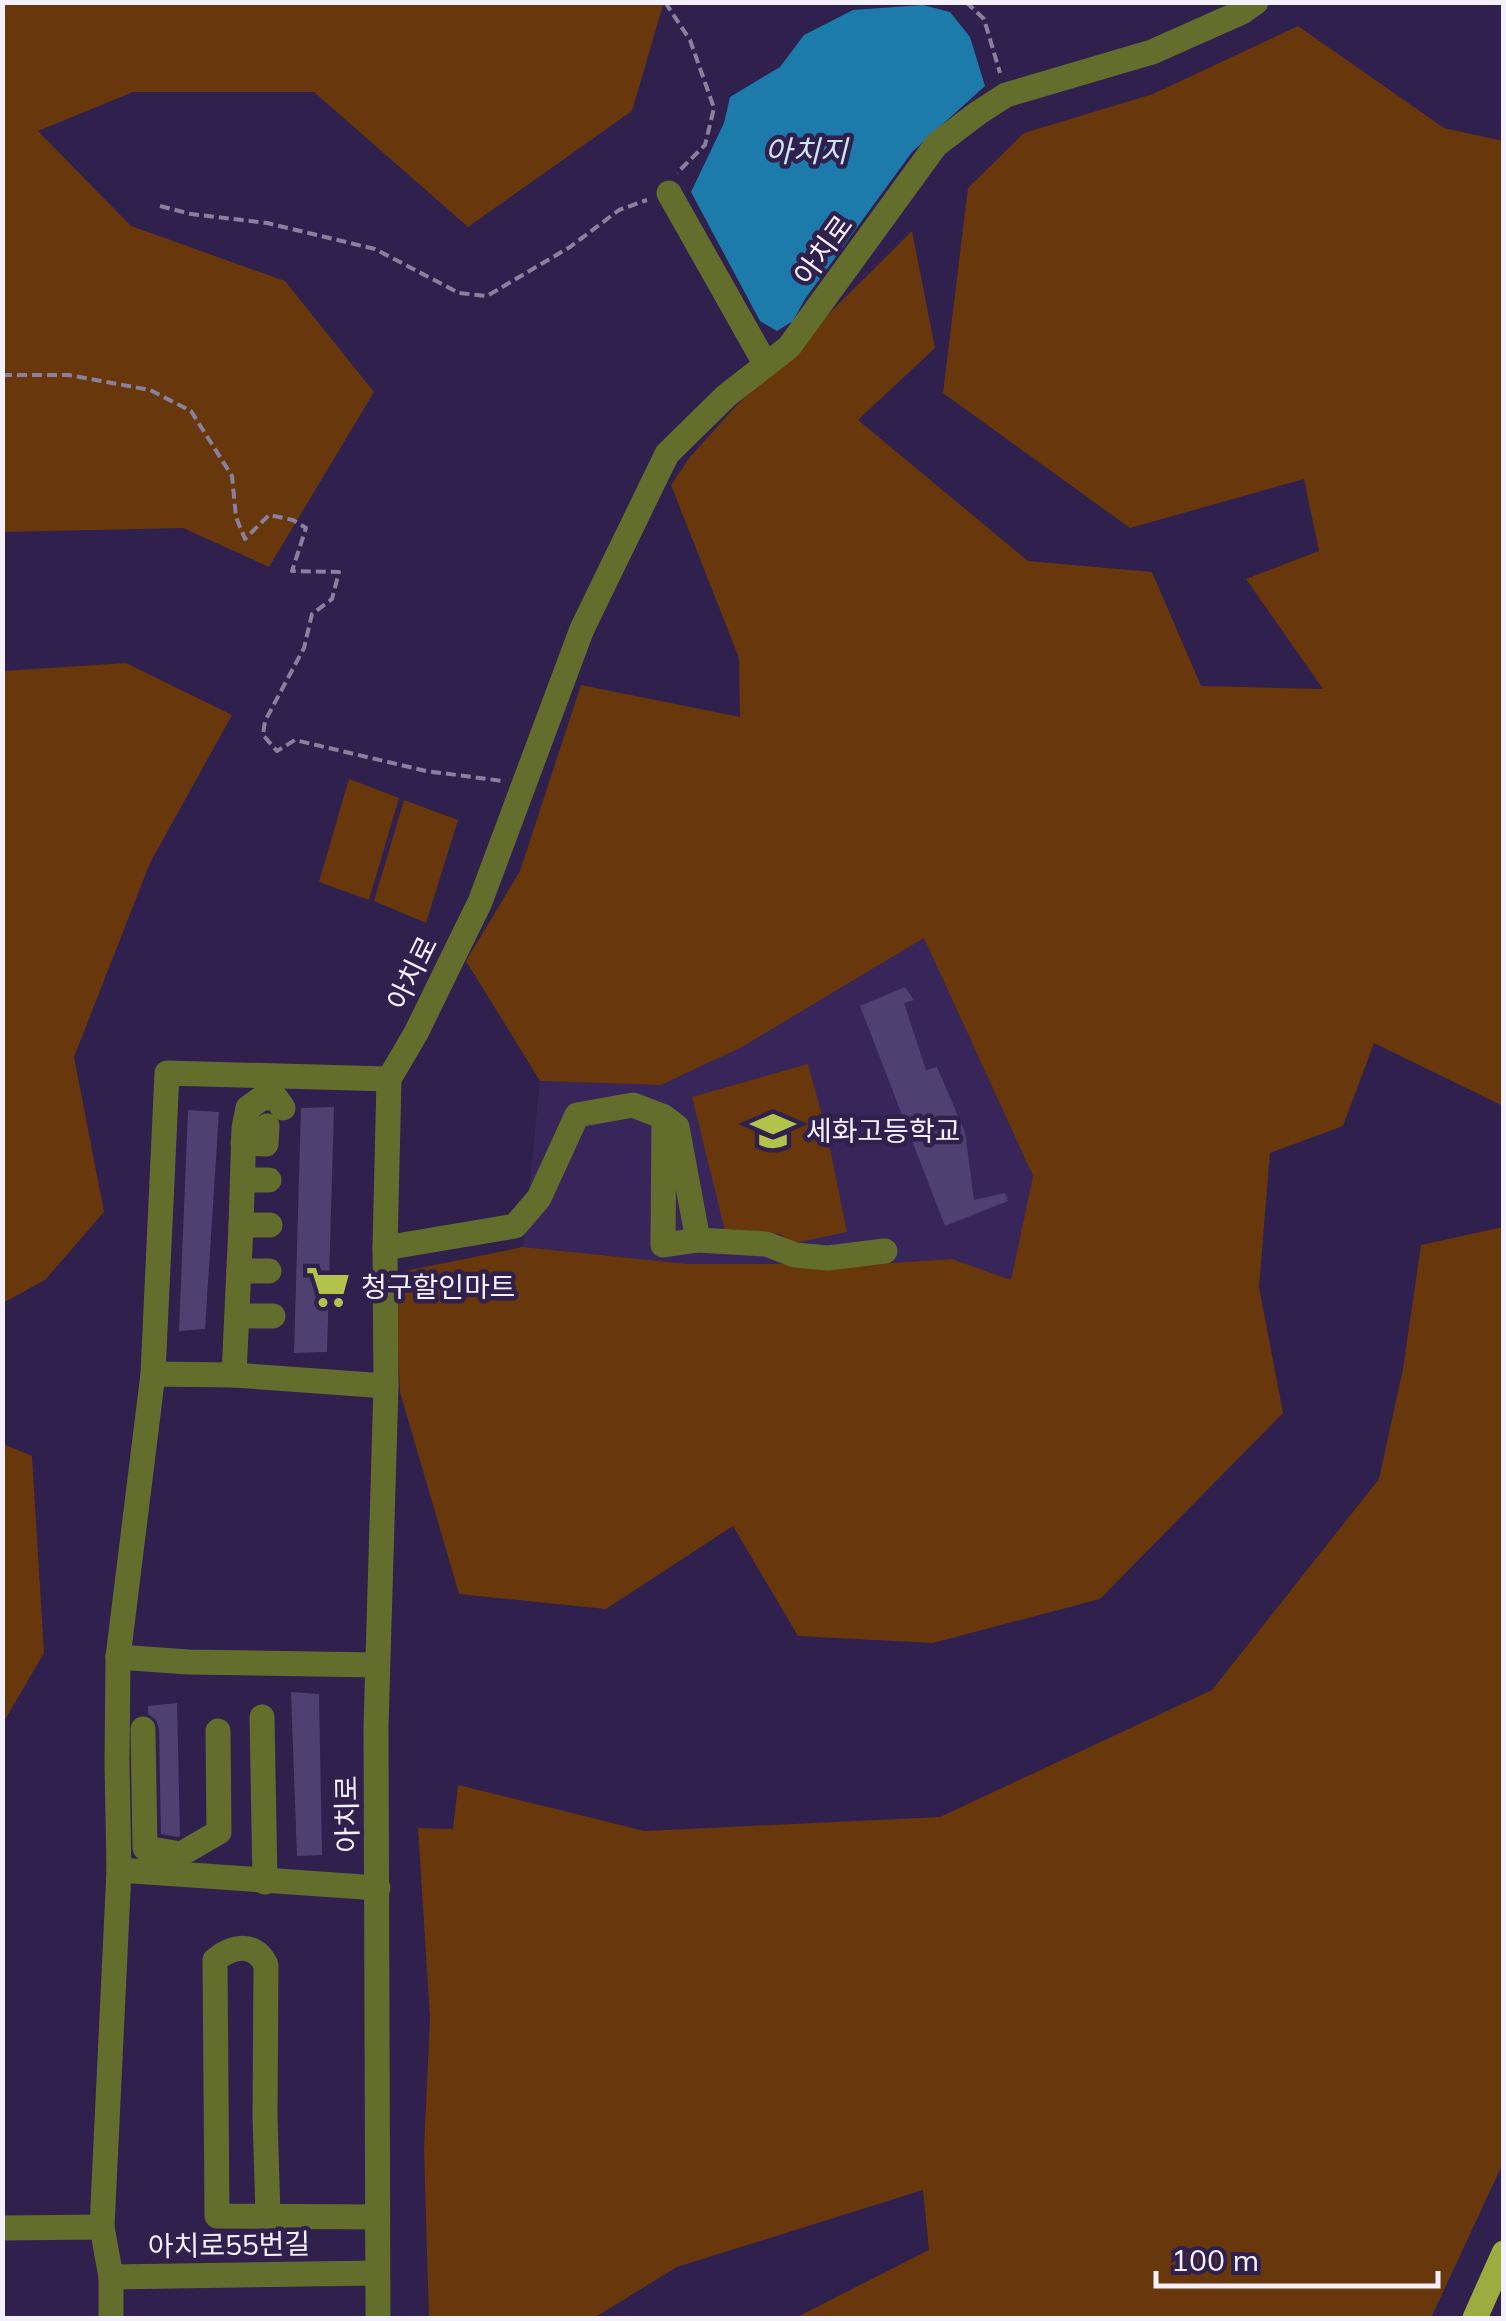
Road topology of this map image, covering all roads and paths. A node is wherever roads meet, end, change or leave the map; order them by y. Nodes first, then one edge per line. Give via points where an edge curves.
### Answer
1 (665, 2) edge
2 (966, 2) edge
3 (1256, 2) edge
4 (1006, 95) junction
5 (669, 193) junction
6 (160, 206) dead end
7 (766, 365) junction
8 (2, 376) edge
9 (524, 784) junction
10 (390, 1078) junction
11 (275, 1117) dead end
12 (664, 1118) junction
13 (241, 1225) junction
14 (270, 1225) dead end
15 (698, 1240) junction
16 (385, 1248) junction
17 (885, 1251) dead end
18 (239, 1271) junction
19 (270, 1271) dead end
20 (237, 1316) junction
21 (273, 1316) dead end
22 (153, 1374) junction
23 (234, 1375) junction
24 (386, 1386) junction
25 (118, 1657) junction
26 (378, 1665) junction
27 (262, 1717) dead end
28 (143, 1730) dead end
29 (218, 1731) dead end
30 (202, 1842) junction
31 (120, 1870) junction
32 (204, 1877) junction
33 (265, 1882) junction
34 (378, 1888) junction
35 (268, 2216) junction
36 (377, 2217) junction
37 (102, 2227) junction
38 (2, 2228) edge
39 (1504, 2253) edge
40 (377, 2272) junction
41 (111, 2277) junction
42 (111, 2318) edge
43 (378, 2318) edge
44 (1475, 2318) edge

1 - 5 path via 690,40 714,108 705,145 678,171
2 - 4 path via 984,19
3 - 4 street, 아치로 via 1152,52
4 - 7 street, 아치로 via 936,145 789,347
5 - 6 path via 619,210 488,296 459,293 375,249
5 - 7 street
7 - 9 street, 아치로 via 667,454 582,629
8 - 9 path via 69,375 150,390 191,411 232,476 245,539 268,515 293,520 306,528 292,571 339,572 332,599 312,614 304,648 265,721 263,735 277,751 296,740 426,772
9 - 10 street, 아치로 via 480,902
10 - 16 street, 아치로
10 - 22 street, 아치로55번길 via 167,1072
11 - 13 street via 276,1098 248,1108 244,1143 256,1180
12 - 15 street via 677,1127
12 - 15 street via 663,1245
12 - 16 street via 633,1105 577,1114 540,1198 516,1226
13 - 14 street
13 - 18 street
15 - 17 street via 766,1244 828,1258
16 - 24 street, 아치로
18 - 19 street
18 - 20 street
20 - 21 street
20 - 23 street
22 - 23 street
22 - 25 street, 아치로55번길
23 - 24 street
24 - 26 street, 아치로
25 - 26 street
25 - 31 street, 아치로55번길
26 - 34 street, 아치로
27 - 33 street
28 - 30 street via 145,1848 181,1854
29 - 30 street via 218,1832
30 - 32 street
31 - 32 street
31 - 37 street, 아치로55번길
32 - 33 street
33 - 34 street
34 - 36 street, 아치로
35 - 35 street via 217,2216 215,1960 238,1949 253,1949 266,1965
35 - 36 street
36 - 40 street, 아치로
37 - 38 street
37 - 41 street, 아치로55번길
39 - 44 main road
40 - 41 street, 아치로55번길
40 - 43 street, 아치로
41 - 42 street

